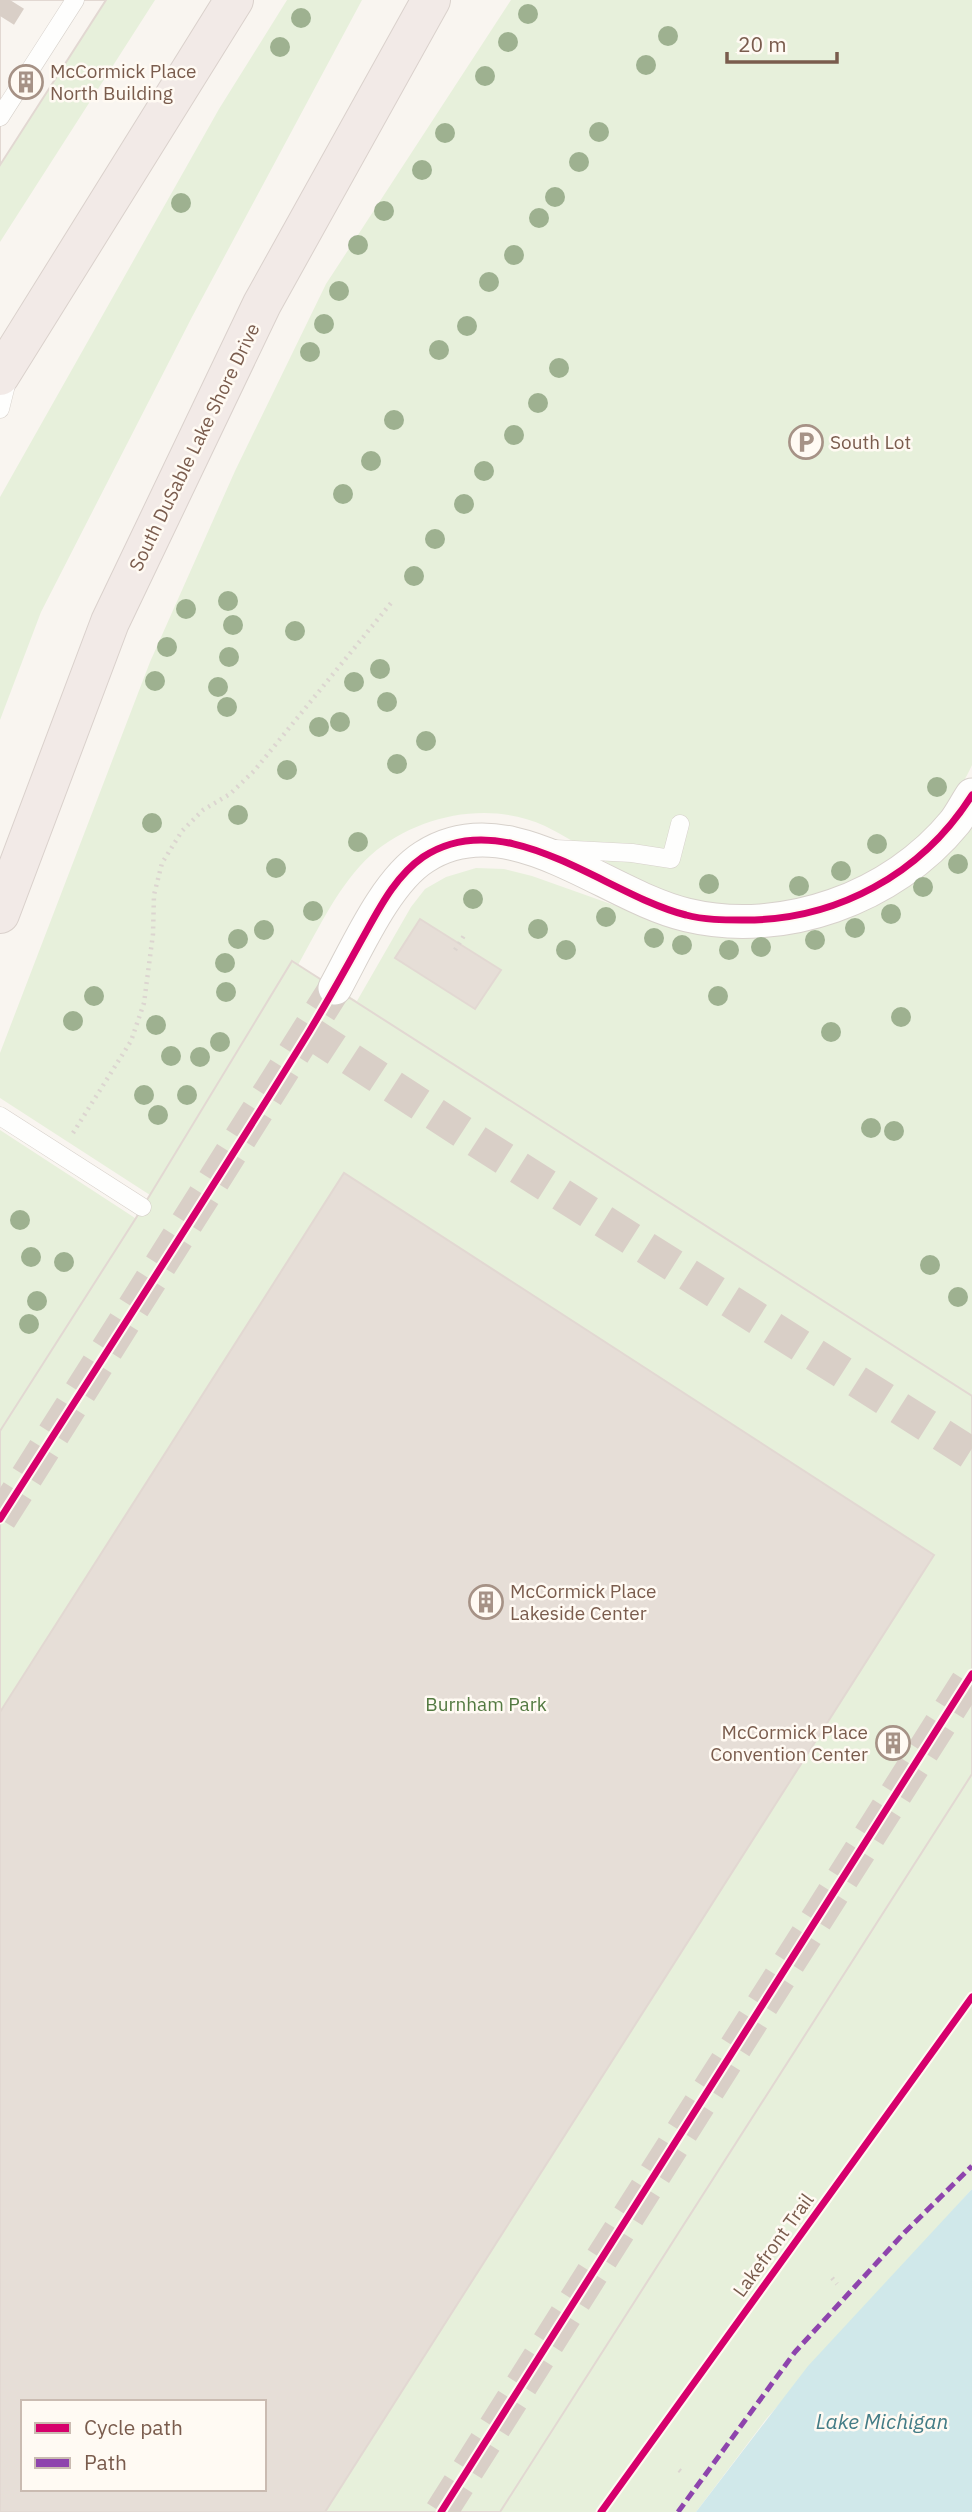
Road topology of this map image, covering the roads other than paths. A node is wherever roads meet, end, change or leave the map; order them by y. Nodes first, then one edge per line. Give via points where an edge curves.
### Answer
1 (75, 0) edge
2 (200, 0) edge
3 (234, 0) edge
4 (431, 2) edge
5 (184, 79) junction
6 (0, 117) edge
7 (7, 364) edge
8 (0, 409) edge
9 (972, 795) edge
10 (680, 824) dead end
11 (527, 847) junction
12 (0, 914) edge
13 (335, 988) tunnel mouth
14 (0, 1116) edge
15 (142, 1207) dead end

1 - 6 lane
2 - 5 highway
3 - 5 highway
4 - 12 highway, South DuSable Lake Shore Drive via 262,304 110,622
5 - 7 highway
7 - 8 lane
9 - 11 street via 955,822 889,880 847,902 763,920 687,915
10 - 11 lane via 671,859
11 - 13 street via 486,840 455,843 423,857 391,888
14 - 15 lane

